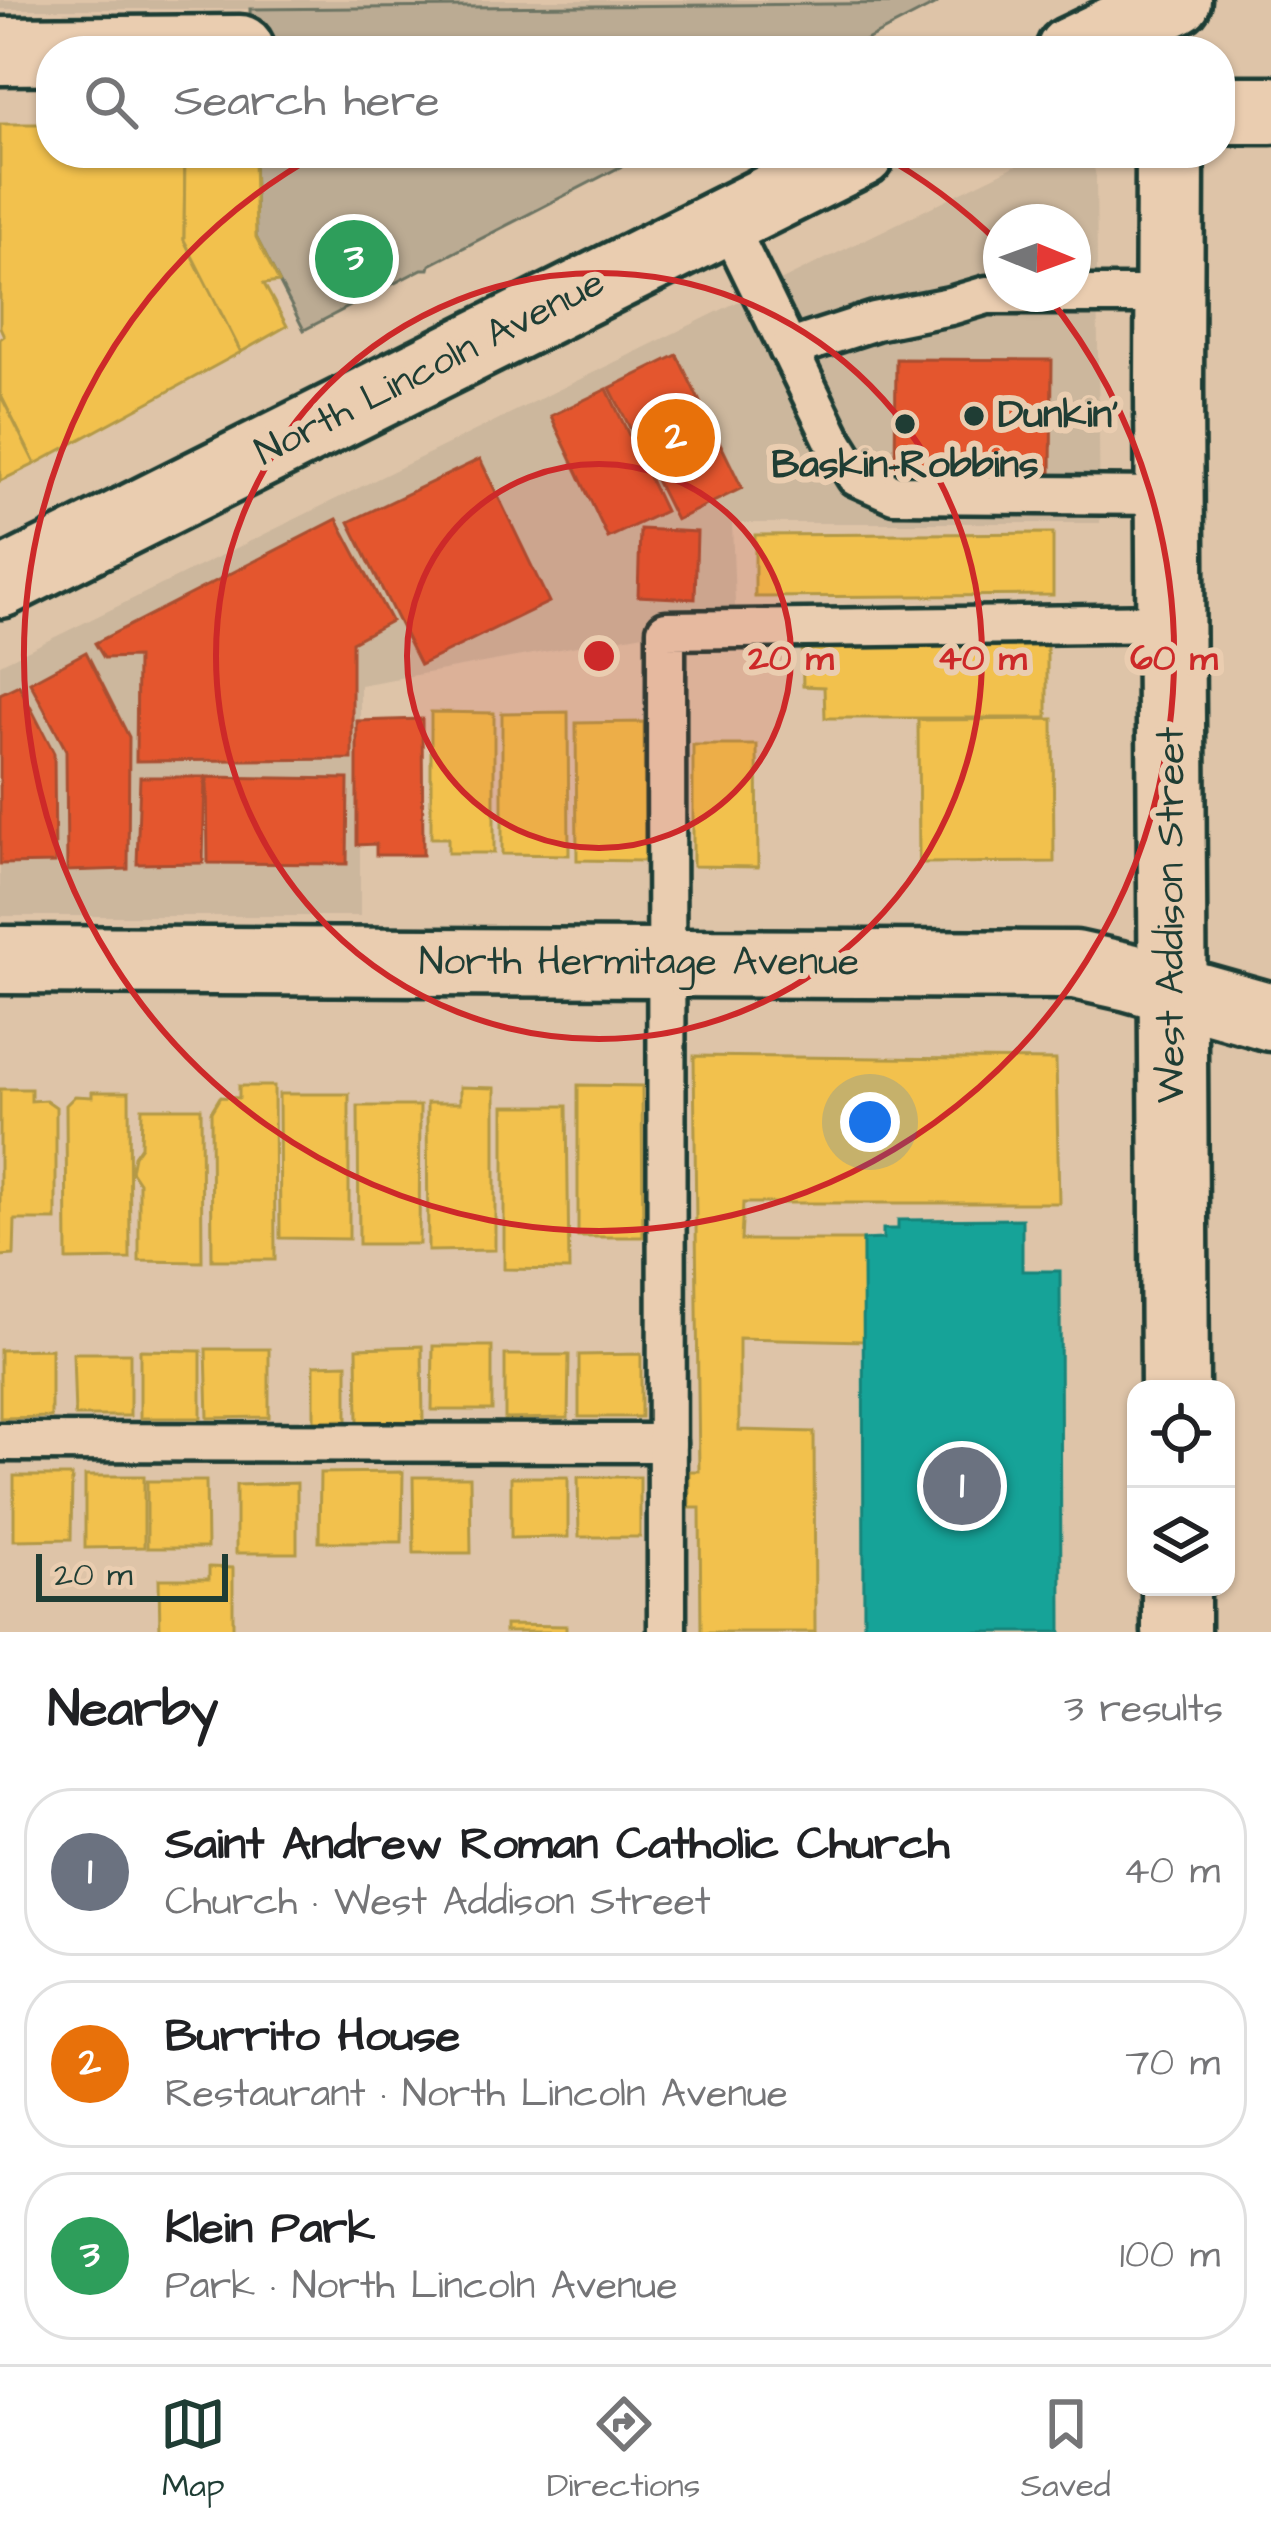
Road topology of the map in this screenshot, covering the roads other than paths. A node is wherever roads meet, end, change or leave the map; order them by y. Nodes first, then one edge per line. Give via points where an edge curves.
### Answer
1 (1173, 14) edge
2 (1112, 36) edge
3 (0, 51) edge
4 (36, 51) edge
5 (1235, 110) edge
6 (1271, 110) edge
7 (831, 168) edge
8 (1170, 168) edge
9 (726, 220) junction
10 (1169, 296) junction
11 (788, 349) junction
12 (1170, 496) junction
13 (0, 584) edge
14 (1170, 623) junction
15 (0, 960) edge
16 (667, 964) junction
17 (1172, 990) junction
18 (1271, 1017) edge
19 (1175, 1380) edge
20 (0, 1442) edge
21 (667, 1443) junction
22 (1176, 1596) edge
23 (668, 1632) edge
24 (1176, 1632) edge

1 - 2 street
3 - 4 street
5 - 6 street
7 - 9 street, North Lincoln Avenue
8 - 10 street, West Addison Street
9 - 11 lane
9 - 13 street, North Lincoln Avenue
10 - 11 lane via 987,295
10 - 12 street, West Addison Street
11 - 12 lane via 856,477 894,494
12 - 14 street, West Addison Street
14 - 16 lane via 666,630
14 - 17 street, West Addison Street
15 - 16 street, North Hermitage Avenue
16 - 17 street, North Hermitage Avenue via 1075,965
16 - 21 lane
17 - 18 street, North Hermitage Avenue
17 - 19 street, West Addison Street
20 - 21 lane
21 - 23 lane
22 - 24 street

